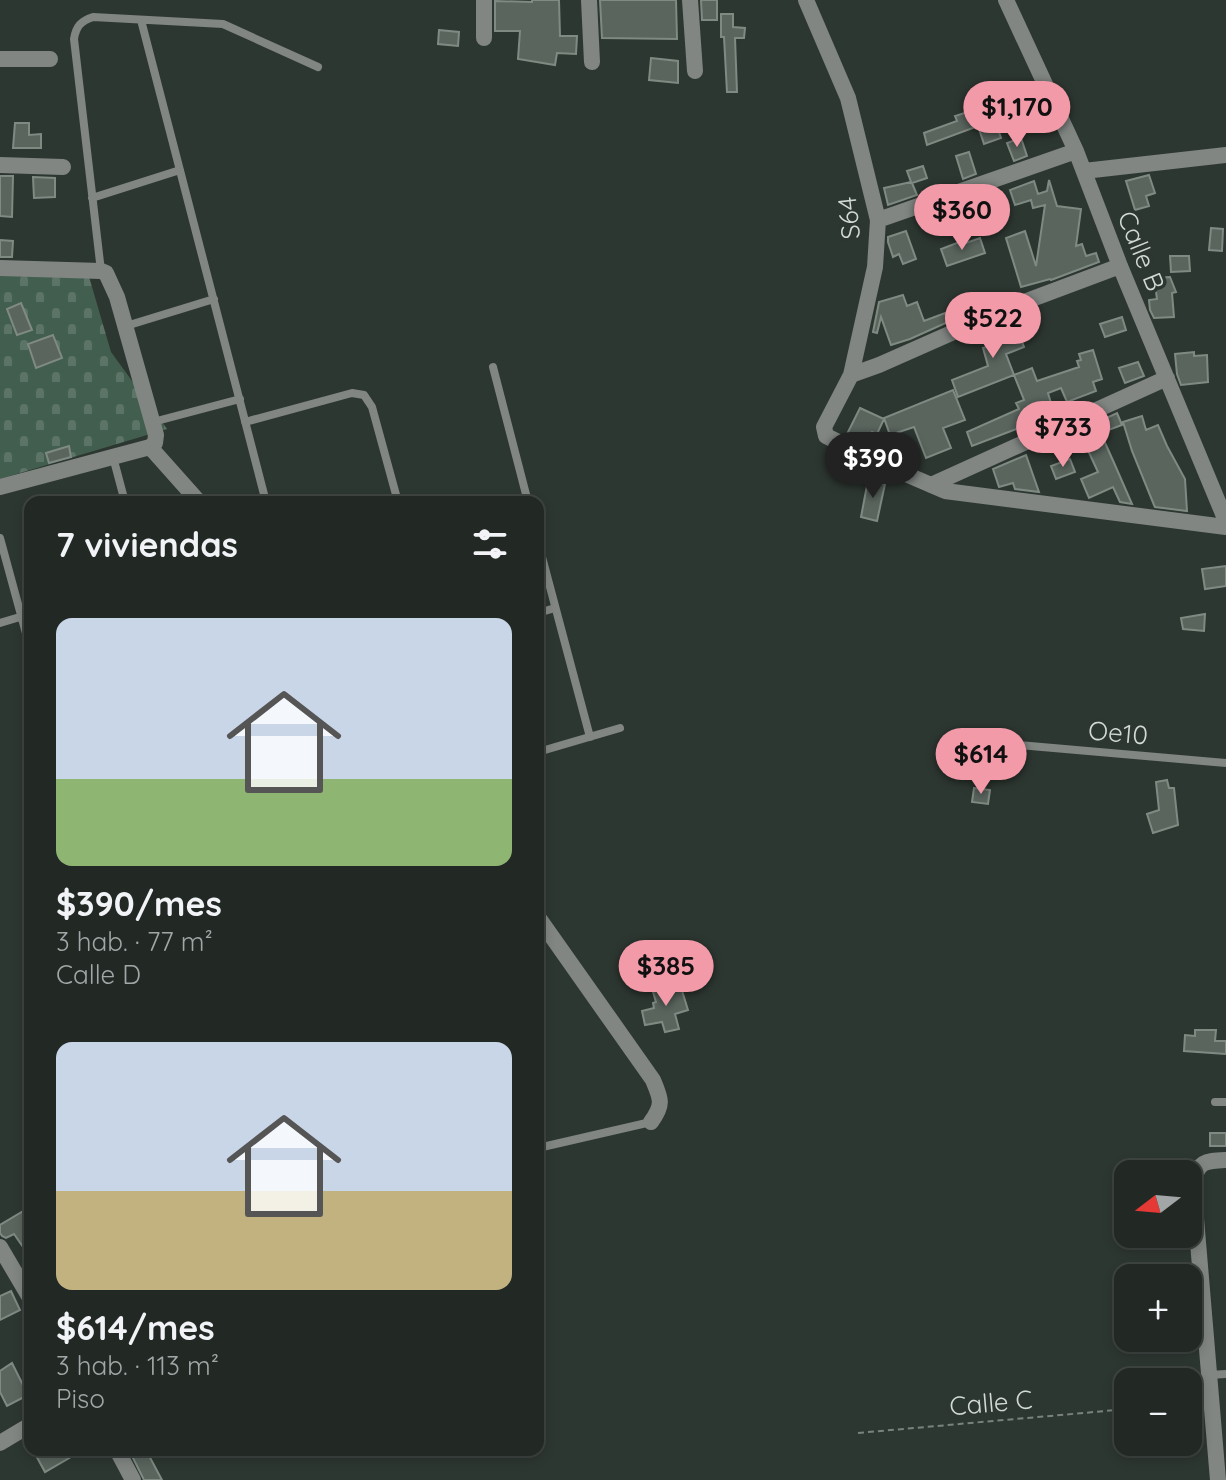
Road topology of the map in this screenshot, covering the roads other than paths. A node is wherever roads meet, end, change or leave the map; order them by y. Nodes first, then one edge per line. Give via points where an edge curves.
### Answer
1 (484, 0) edge
2 (589, 0) edge
3 (690, 0) edge
4 (806, 0) edge
5 (1006, 0) edge
6 (141, 20) junction
7 (484, 38) dead end
8 (0, 59) edge
9 (50, 59) dead end
10 (592, 62) dead end
11 (318, 67) dead end
12 (695, 71) dead end
13 (1076, 151) junction
14 (1226, 155) edge
15 (0, 165) edge
16 (63, 167) dead end
17 (180, 170) junction
18 (1084, 171) junction
19 (92, 198) junction
20 (878, 220) junction
21 (1120, 266) junction
22 (0, 268) edge
23 (101, 271) junction
24 (214, 299) junction
25 (125, 326) junction
26 (493, 367) dead end
27 (851, 375) junction
28 (1167, 378) junction
29 (240, 399) junction
30 (153, 422) junction
31 (245, 422) junction
32 (150, 447) junction
33 (113, 457) junction
34 (931, 485) junction
35 (0, 487) edge
36 (123, 496) edge
37 (194, 496) edge
38 (264, 496) edge
39 (396, 496) edge
40 (526, 496) edge
41 (1226, 524) edge
42 (0, 538) edge
43 (544, 565) edge
44 (555, 608) junction
45 (24, 609) edge
46 (544, 611) edge
47 (24, 616) edge
48 (0, 623) edge
49 (620, 728) dead end
50 (590, 737) junction
51 (960, 740) dead end
52 (544, 750) edge
53 (1226, 763) edge
54 (544, 926) edge
55 (1215, 1102) dead end
56 (1226, 1102) edge
57 (651, 1122) joint
58 (544, 1147) edge
59 (1226, 1160) edge
60 (0, 1247) edge
61 (16, 1274) junction
62 (0, 1283) edge
63 (24, 1288) edge
64 (1218, 1374) edge
65 (24, 1429) edge
66 (0, 1443) edge
67 (120, 1456) edge
68 (133, 1480) edge
69 (1218, 1480) edge

1 - 7 street
2 - 10 street
3 - 12 street
4 - 20 street, S64 via 848,98
5 - 13 street, Calle B
6 - 11 lane via 223,24
6 - 17 lane
6 - 19 lane via 93,17 76,29
8 - 9 street
13 - 18 street, Calle B
13 - 20 street
14 - 18 street
15 - 16 street
17 - 19 lane
17 - 24 lane
18 - 21 street, Calle B
19 - 23 lane
20 - 27 street, S64 via 875,267
21 - 27 street
21 - 28 street, Calle B
22 - 23 street
23 - 25 street via 108,277
24 - 25 lane
24 - 29 lane
25 - 30 street
26 - 40 lane
27 - 34 street, S64 via 824,432
28 - 34 street
28 - 41 street, Calle B
29 - 30 lane
29 - 31 lane
30 - 32 street via 156,435
31 - 38 lane
31 - 39 lane via 352,393 364,395
32 - 33 street
32 - 37 street
33 - 35 street
33 - 36 lane
34 - 41 street via 945,491
42 - 45 lane
43 - 44 lane
44 - 46 lane
44 - 50 lane
47 - 48 lane
49 - 50 lane
50 - 52 lane
51 - 53 lane, Oe10
54 - 57 street via 653,1080 661,1098
55 - 56 lane
57 - 58 lane
59 - 64 street via 1206,1161 1193,1183
60 - 61 street
61 - 62 street
61 - 63 street
64 - 69 street via 1210,1402
65 - 66 street
67 - 68 street

